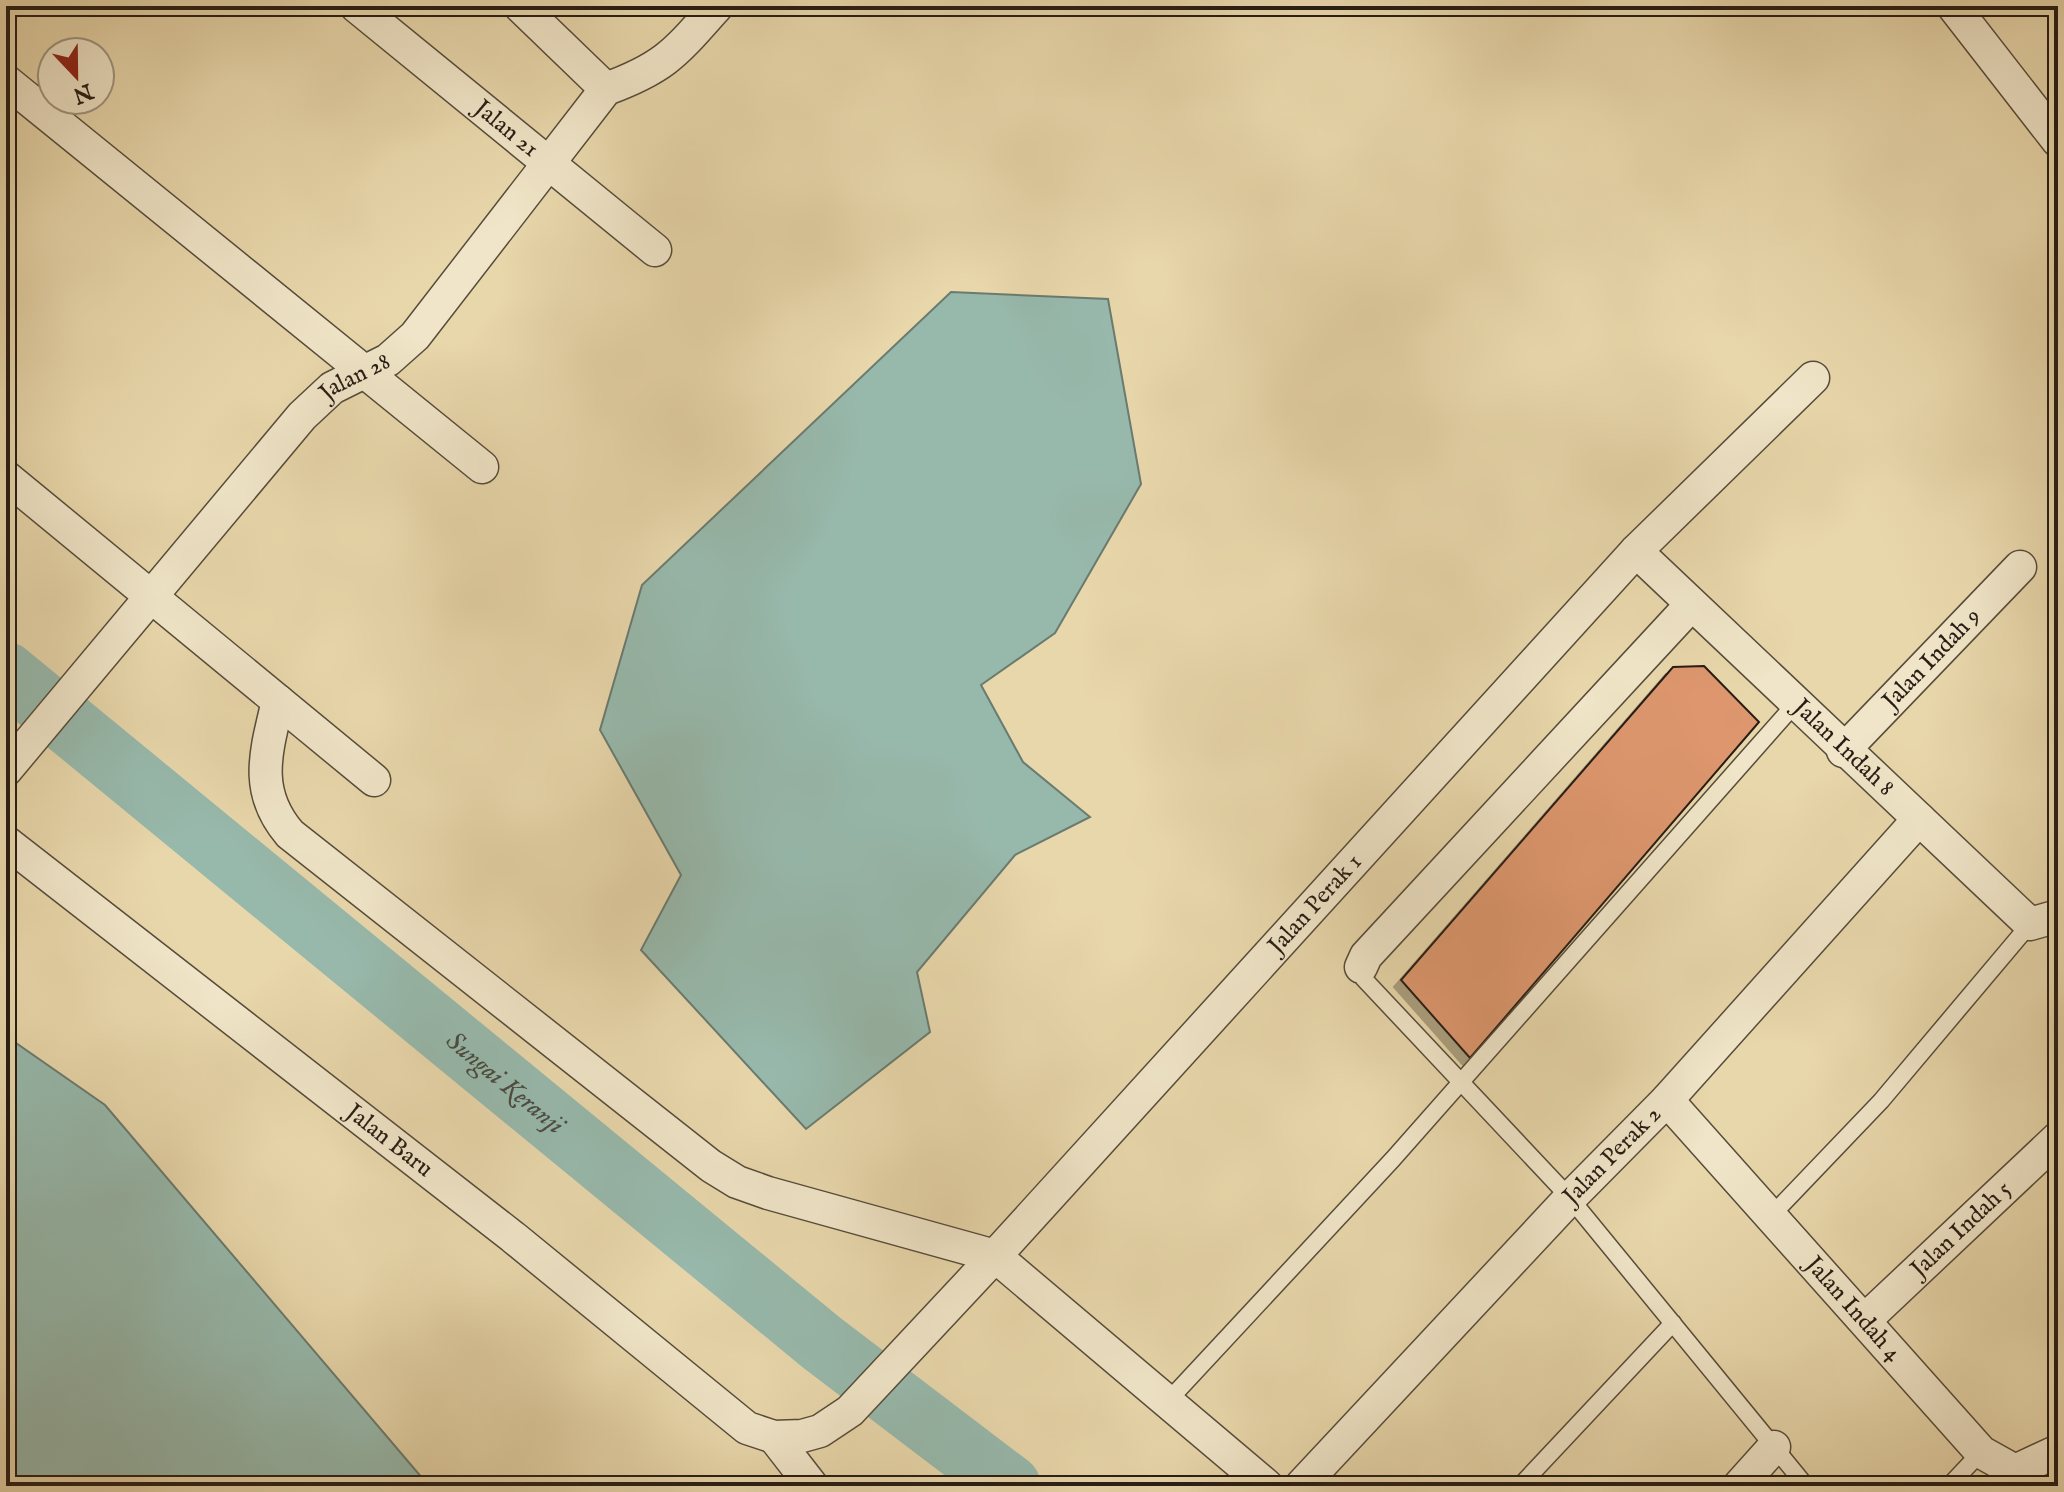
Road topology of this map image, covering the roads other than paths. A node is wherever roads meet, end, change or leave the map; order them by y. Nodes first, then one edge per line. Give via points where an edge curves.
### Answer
1 (356, 6) edge
2 (520, 6) edge
3 (717, 6) edge
4 (1953, 6) edge
5 (6, 81) edge
6 (606, 89) junction
7 (2058, 141) edge
8 (552, 164) junction
9 (655, 250) dead end
10 (365, 373) junction
11 (1813, 378) dead end
12 (482, 467) dead end
13 (6, 477) edge
14 (1636, 551) junction
15 (2020, 567) dead end
16 (152, 598) junction
17 (1691, 605) junction
18 (278, 701) junction
19 (1795, 704) junction
20 (1843, 751) junction
21 (13, 762) edge
22 (374, 780) dead end
23 (1919, 819) junction
24 (6, 842) edge
25 (2044, 920) edge
26 (1361, 967) joint
27 (1462, 1079) junction
28 (1667, 1100) junction
29 (2058, 1138) edge
30 (1570, 1198) junction
31 (1771, 1216) junction
32 (995, 1256) junction
33 (1865, 1320) junction
34 (1673, 1323) junction
35 (1168, 1401) junction
36 (774, 1437) junction
37 (1774, 1447) junction
38 (2058, 1451) edge
39 (1981, 1452) junction
40 (2019, 1478) edge
41 (812, 1486) edge
42 (1267, 1486) edge
43 (1301, 1486) edge
44 (1520, 1486) edge
45 (1739, 1486) edge
46 (1806, 1486) edge
47 (1949, 1486) edge

1 - 8 street, Jalan 21
2 - 6 street
3 - 6 street via 670,59
4 - 7 street
5 - 10 street
6 - 8 street, Jalan 28
8 - 9 street, Jalan 21
8 - 10 street, Jalan 28 via 415,336
10 - 12 street
10 - 16 street, Jalan 28 via 332,388 302,416
11 - 14 street, Jalan Perak 1
13 - 16 street
14 - 17 street, Jalan Indah 8
14 - 32 street, Jalan Perak 1
15 - 20 street, Jalan Indah 9
16 - 18 street
16 - 21 street, Jalan 28
17 - 19 street, Jalan Indah 8
17 - 26 street
18 - 22 street
18 - 32 street via 265,753 267,797 290,834 711,1166 768,1193
19 - 20 street, Jalan Indah 8
19 - 27 lane
20 - 23 street, Jalan Indah 8
23 - 25 street, Jalan Indah 8
23 - 28 street, Jalan Perak 2
24 - 36 street, Jalan Baru via 513,1237 747,1428
25 - 31 lane
26 - 27 lane via 1364,979
27 - 30 lane
27 - 35 lane
28 - 30 street, Jalan Perak 2
28 - 31 street, Jalan Indah 4
29 - 33 street, Jalan Indah 5
30 - 34 lane
30 - 43 street, Jalan Perak 2
31 - 33 street, Jalan Indah 4
32 - 35 street
32 - 36 street via 850,1411 820,1431
33 - 39 street, Jalan Indah 4
34 - 37 lane
34 - 44 lane
35 - 42 street
36 - 41 street, Jalan Baru
37 - 45 street
37 - 46 lane
38 - 40 street, Jalan Indah 4
39 - 40 street, Jalan Indah 4
39 - 47 lane

